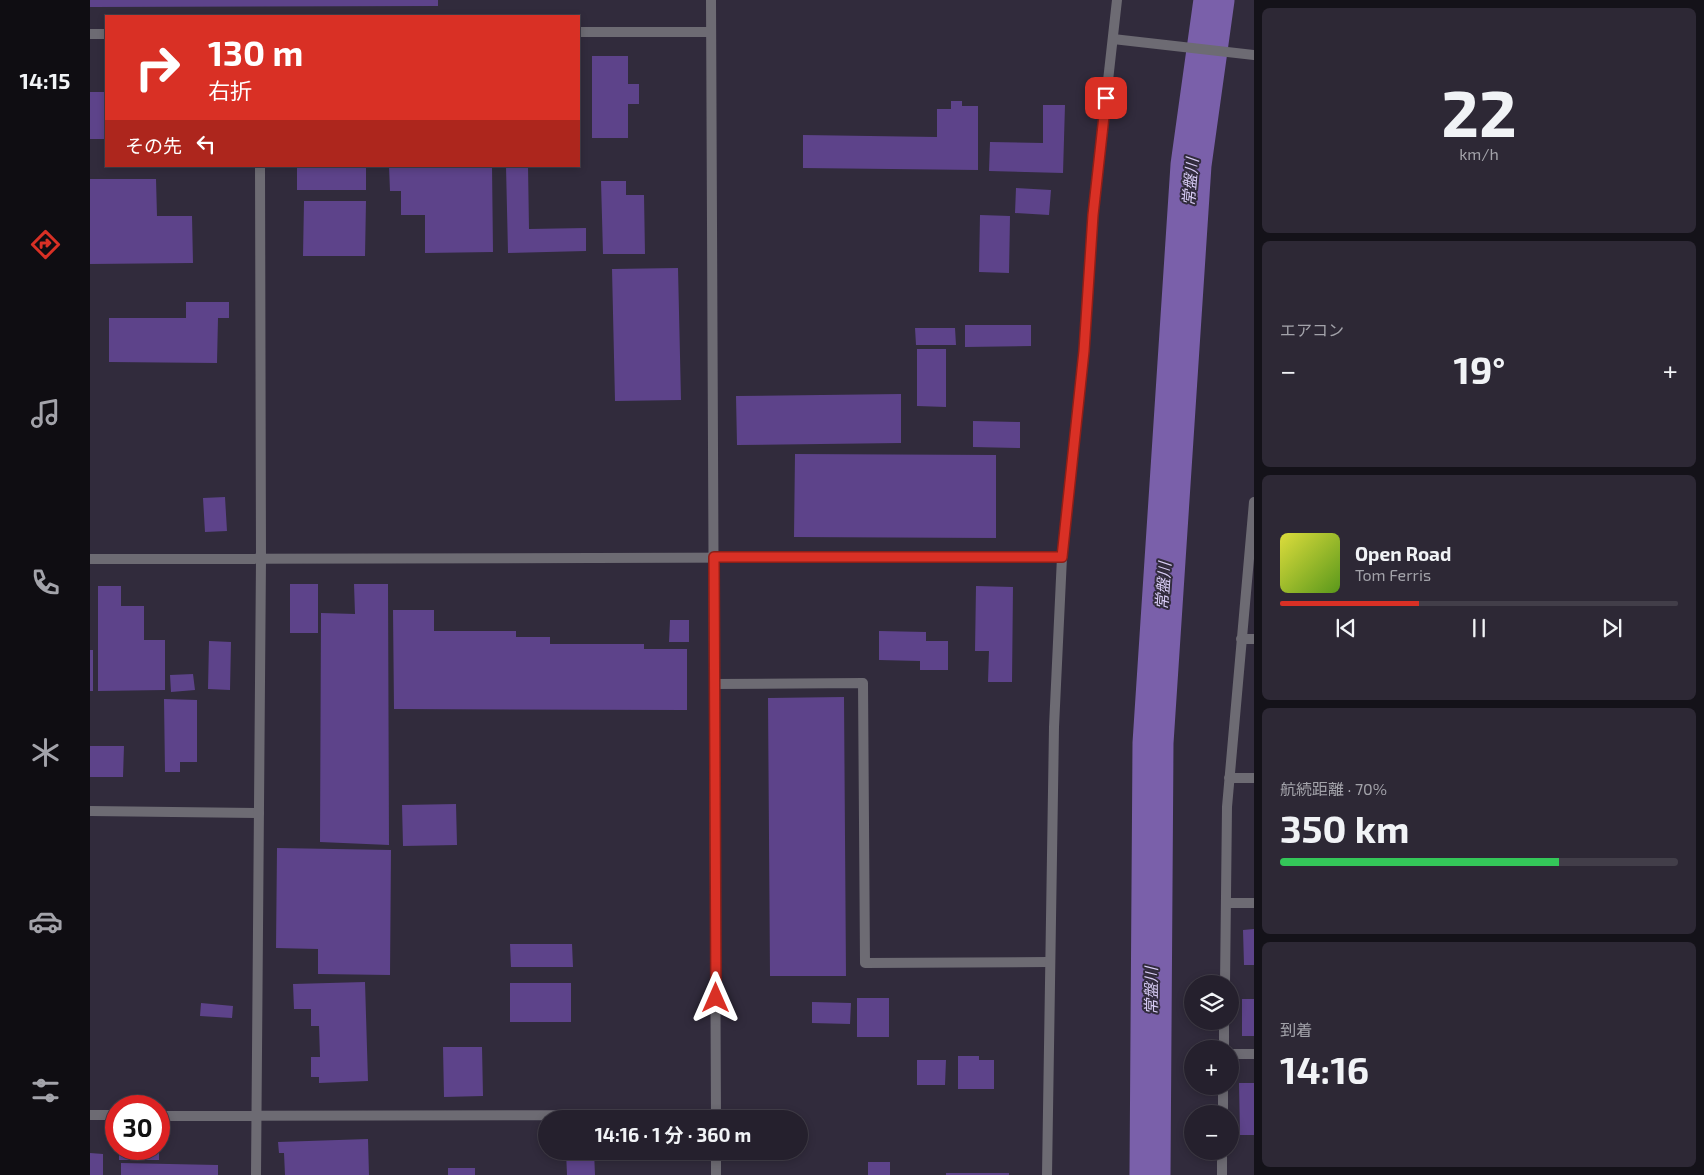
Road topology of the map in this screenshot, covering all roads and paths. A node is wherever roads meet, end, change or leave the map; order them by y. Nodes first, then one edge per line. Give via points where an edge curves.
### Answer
1 (711, 0) edge
2 (1117, 0) edge
3 (580, 32) edge
4 (711, 32) junction
5 (90, 34) edge
6 (105, 34) edge
7 (1113, 39) junction
8 (1254, 55) edge
9 (260, 167) edge
10 (1254, 502) edge
11 (714, 557) junction
12 (1062, 557) junction
13 (90, 559) edge
14 (261, 559) junction
15 (1241, 639) junction
16 (1254, 639) edge
17 (714, 684) junction
18 (1229, 778) junction
19 (1254, 778) edge
20 (90, 811) edge
21 (259, 813) junction
22 (1226, 903) junction
23 (1254, 903) edge
24 (1049, 962) junction
25 (1225, 975) edge
26 (1239, 1054) edge
27 (1254, 1054) edge
28 (716, 1110) edge
29 (90, 1115) edge
30 (105, 1115) edge
31 (170, 1116) edge
32 (256, 1117) junction
33 (538, 1117) edge
34 (716, 1160) edge
35 (1222, 1160) edge
36 (256, 1175) edge
37 (716, 1175) edge
38 (1047, 1175) edge
39 (1222, 1175) edge

1 - 4 street
2 - 7 street
3 - 4 street
4 - 11 street
5 - 6 street
7 - 8 street
7 - 12 street via 1093,215 1084,351
9 - 14 street
10 - 15 street
11 - 12 street
11 - 14 street
11 - 17 street
12 - 24 street via 1054,728
13 - 14 street
14 - 21 street
15 - 16 street
15 - 18 street
17 - 24 street via 863,683 865,963
17 - 28 street
18 - 19 street
18 - 22 street
20 - 21 street
21 - 32 street
22 - 23 street
22 - 25 street
24 - 38 street
26 - 27 street
29 - 30 street
31 - 32 street
32 - 33 street
32 - 36 street
34 - 37 street
35 - 39 street

